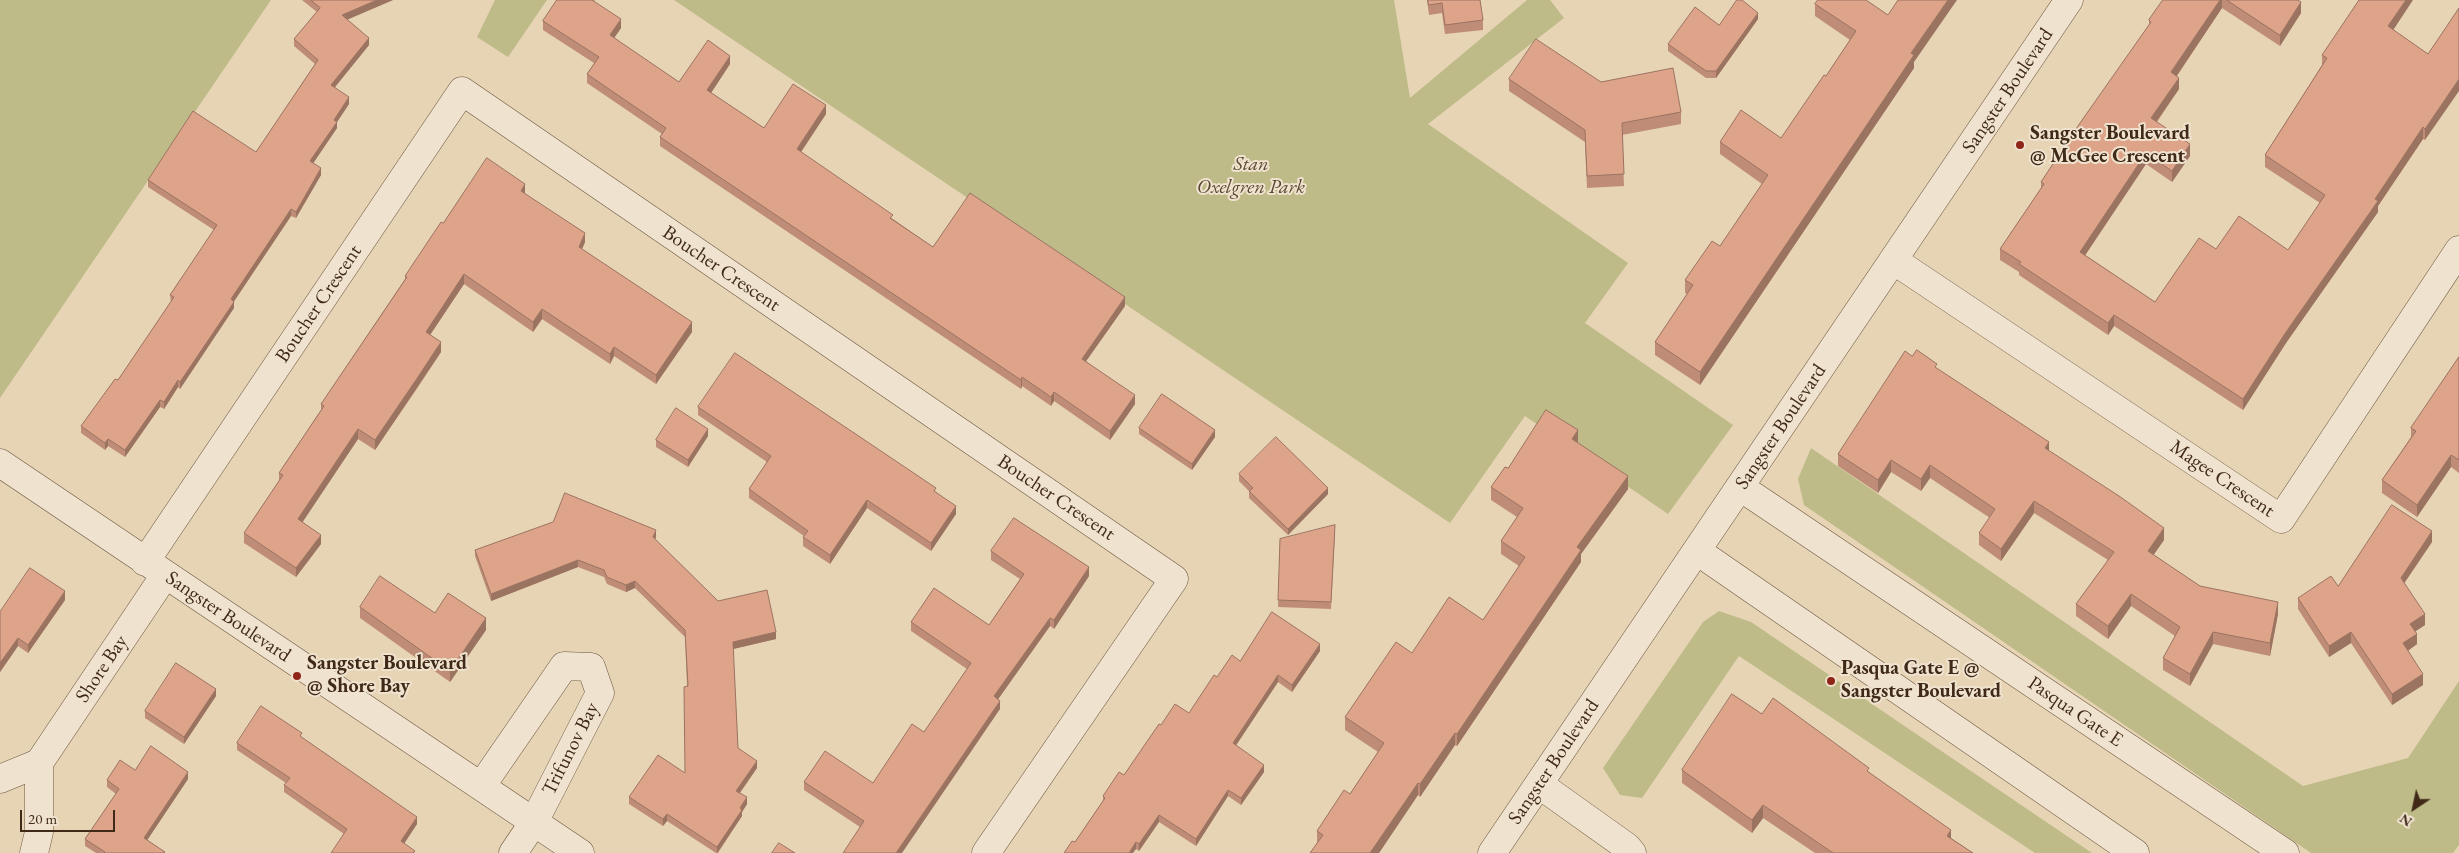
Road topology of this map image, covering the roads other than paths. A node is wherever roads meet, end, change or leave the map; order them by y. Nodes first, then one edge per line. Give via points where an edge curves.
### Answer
1 (2069, 0) edge
2 (2459, 250) edge
3 (1893, 260) junction
4 (0, 463) edge
5 (1740, 487) junction
6 (1697, 551) junction
7 (155, 568) junction
8 (39, 763) junction
9 (0, 779) edge
10 (482, 785) junction
11 (1540, 785) junction
12 (534, 822) junction
13 (1637, 851) edge
14 (34, 853) edge
15 (513, 853) edge
16 (580, 853) edge
17 (986, 853) edge
18 (1492, 853) edge
19 (2135, 853) edge
20 (2285, 853) edge

1 - 3 street, Sangster Boulevard
2 - 3 street, Magee Crescent via 2281,519
3 - 5 street, Sangster Boulevard
4 - 7 street, Sangster Boulevard
5 - 6 street, Sangster Boulevard
5 - 20 street, Pasqua Gate E
6 - 11 street, Sangster Boulevard
6 - 19 street
7 - 8 street, Shore Bay
7 - 10 street, Sangster Boulevard
7 - 17 street, Boucher Crescent via 462,91 1174,579
8 - 9 street
8 - 14 street via 39,832
10 - 12 street, Sangster Boulevard
10 - 12 street, Trifunov Bay via 564,666 591,667 600,693
11 - 13 street
11 - 18 street, Sangster Boulevard
12 - 15 street
12 - 16 street, Sangster Boulevard

